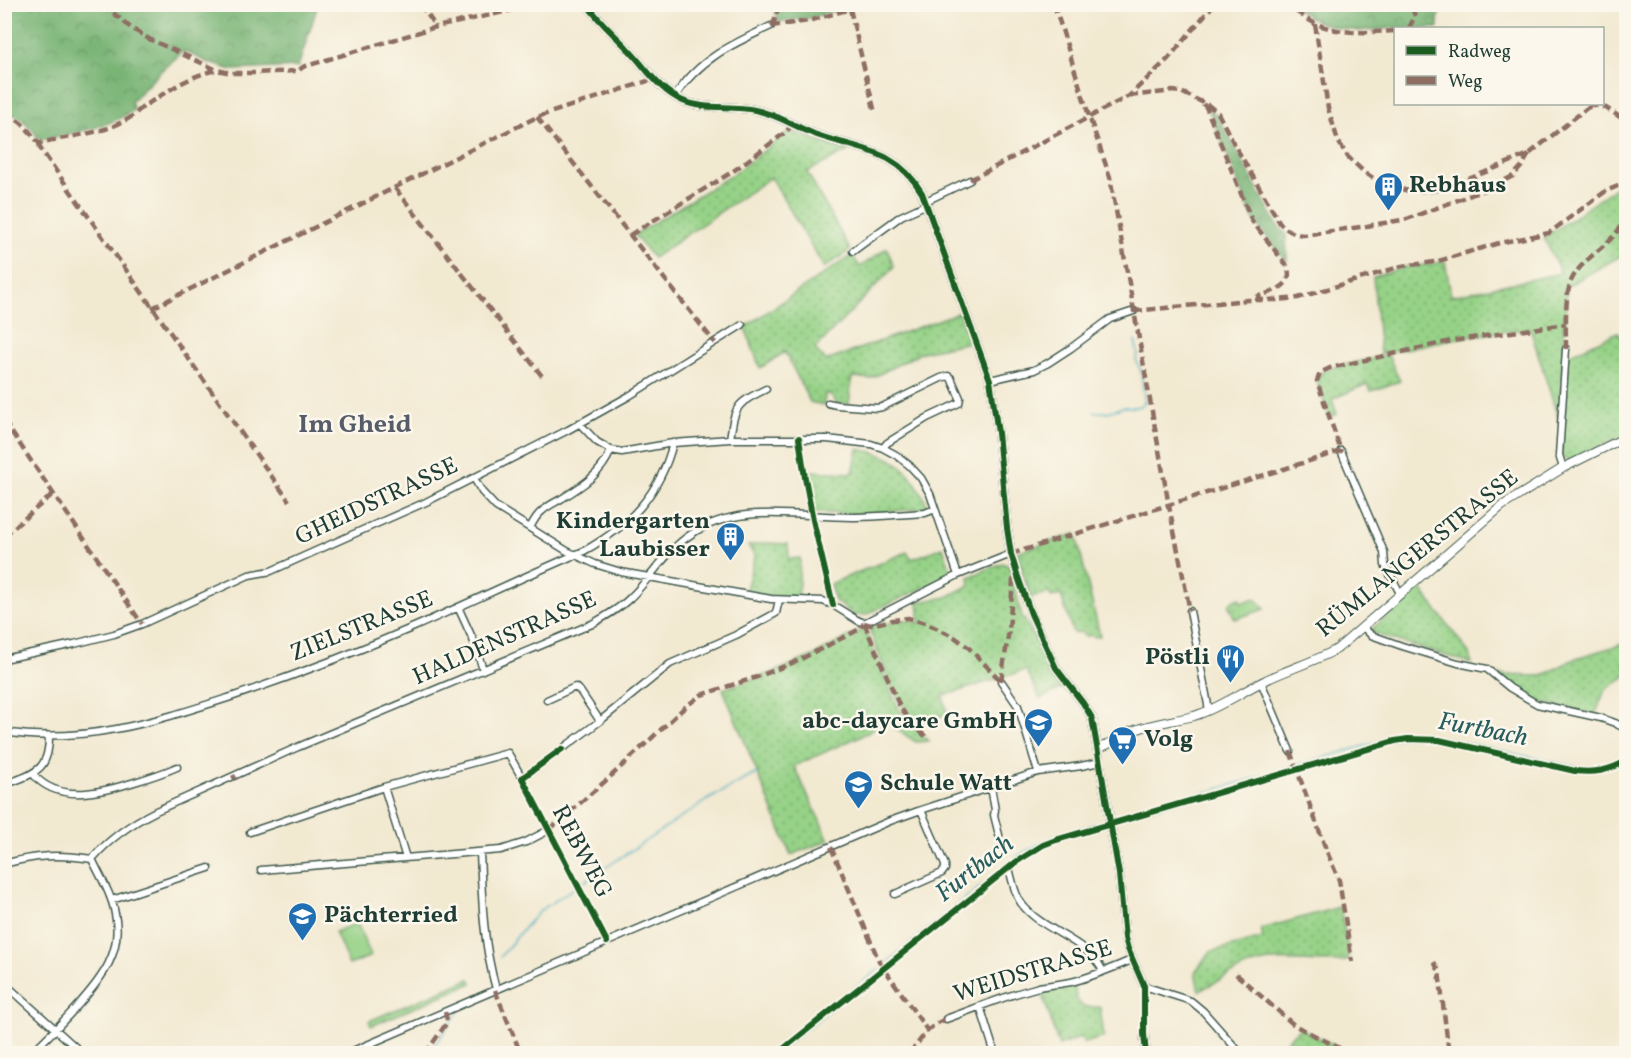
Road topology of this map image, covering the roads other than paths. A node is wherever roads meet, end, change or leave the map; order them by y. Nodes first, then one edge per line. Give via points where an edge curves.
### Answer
1 (587, 4) edge
2 (771, 26) dead end
3 (675, 97) junction
4 (970, 180) dead end
5 (927, 203) junction
6 (852, 250) dead end
7 (1134, 311) dead end
8 (742, 325) dead end
9 (1566, 349) dead end
10 (990, 380) junction
11 (766, 389) dead end
12 (828, 403) dead end
13 (579, 423) junction
14 (1626, 437) edge
15 (730, 439) junction
16 (673, 443) junction
17 (883, 448) junction
18 (611, 450) junction
19 (1341, 451) dead end
20 (1563, 468) junction
21 (474, 478) junction
22 (935, 509) junction
23 (530, 528) junction
24 (1011, 554) junction
25 (574, 555) junction
26 (958, 575) junction
27 (649, 577) junction
28 (1400, 593) junction
29 (779, 600) junction
30 (458, 607) junction
31 (1190, 610) dead end
32 (1363, 627) junction
33 (4, 659) edge
34 (483, 670) junction
35 (1001, 681) dead end
36 (1261, 682) junction
37 (547, 700) dead end
38 (1209, 710) junction
39 (600, 721) junction
40 (1626, 729) edge
41 (4, 732) edge
42 (48, 736) junction
43 (1098, 748) junction
44 (562, 749) dead end
45 (1290, 750) dead end
46 (1100, 762) junction
47 (177, 767) dead end
48 (1038, 772) junction
49 (33, 774) junction
50 (522, 778) dead end
51 (4, 785) edge
52 (384, 787) junction
53 (991, 787) junction
54 (921, 810) junction
55 (549, 830) dead end
56 (250, 832) dead end
57 (999, 835) dead end
58 (480, 852) junction
59 (406, 858) junction
60 (92, 859) junction
61 (4, 864) edge
62 (209, 868) dead end
63 (1009, 868) dead end
64 (261, 870) dead end
65 (895, 894) dead end
66 (112, 900) junction
67 (1132, 960) junction
68 (1103, 971) junction
69 (4, 983) edge
70 (1143, 986) junction
71 (496, 990) junction
72 (980, 1006) junction
73 (946, 1019) dead end
74 (57, 1029) junction
75 (30, 1053) edge
76 (83, 1053) edge
77 (346, 1053) edge
78 (995, 1053) edge
79 (1146, 1053) edge
80 (1241, 1053) edge

1 - 3 street via 654,80
2 - 3 street via 712,56
3 - 5 street via 688,103 764,112 881,155 912,177
4 - 5 street
5 - 6 street
5 - 10 street
7 - 10 street via 1110,319 1034,370
8 - 13 street, GHEIDSTRASSE
9 - 20 street via 1559,455
10 - 24 street
11 - 15 street via 740,404 734,414
12 - 17 street via 882,407 941,378 951,378 959,403 927,418
13 - 18 street
13 - 21 street, GHEIDSTRASSE
14 - 20 street, RÜMLANGERSTRASSE
15 - 16 street
15 - 17 street via 827,439
16 - 18 street via 622,452
16 - 25 street, ZIELSTRASSE via 659,482 645,502 620,528
17 - 22 street via 921,478
18 - 23 street via 593,477 545,508
19 - 28 street
20 - 28 street, RÜMLANGERSTRASSE via 1502,506
21 - 23 street via 488,500
21 - 33 street, GHEIDSTRASSE via 271,571 249,575 142,624
22 - 26 street
22 - 27 street, HALDENSTRASSE via 857,517 732,517 691,534 668,553
23 - 25 street
24 - 26 street
24 - 43 street via 1031,614 1056,668 1092,718
25 - 27 street
25 - 30 street, ZIELSTRASSE
26 - 29 street via 864,623 823,601
27 - 29 street
27 - 34 street, HALDENSTRASSE via 629,600 592,624
28 - 32 street, RÜMLANGERSTRASSE
29 - 39 street via 776,613 670,664
30 - 34 street
30 - 42 street, ZIELSTRASSE via 336,658 211,703 135,726 88,735
31 - 38 street
32 - 36 street, RÜMLANGERSTRASSE via 1329,653
32 - 40 street via 1371,635 1401,646 1487,669 1537,704 1601,718
34 - 60 street, HALDENSTRASSE via 156,811 122,831
35 - 48 street via 1018,706
36 - 38 street, RÜMLANGERSTRASSE
36 - 45 street
37 - 39 street via 575,687
38 - 43 street, RÜMLANGERSTRASSE via 1133,730
39 - 44 street
41 - 42 street, ZIELSTRASSE
42 - 49 street via 48,755
43 - 46 street
46 - 48 street
46 - 67 street via 1119,874 1125,938
47 - 49 street via 160,775 86,793 60,790
48 - 53 street
49 - 51 street
50 - 52 street via 508,753
52 - 56 street
52 - 59 street
53 - 54 street
53 - 57 street
54 - 65 street via 945,869
54 - 71 street
55 - 58 street via 501,850
58 - 59 street
58 - 71 street via 485,940
59 - 64 street
60 - 61 street via 42,856
60 - 66 street
62 - 66 street
63 - 68 street via 1016,893 1028,911 1080,945
66 - 74 street via 115,943 109,965
67 - 68 street, WEIDSTRASSE
67 - 70 street
68 - 72 street, WEIDSTRASSE
69 - 74 street
70 - 79 street
70 - 80 street via 1191,1001
71 - 77 street
72 - 73 street, WEIDSTRASSE
72 - 78 street
74 - 75 street
74 - 76 street

